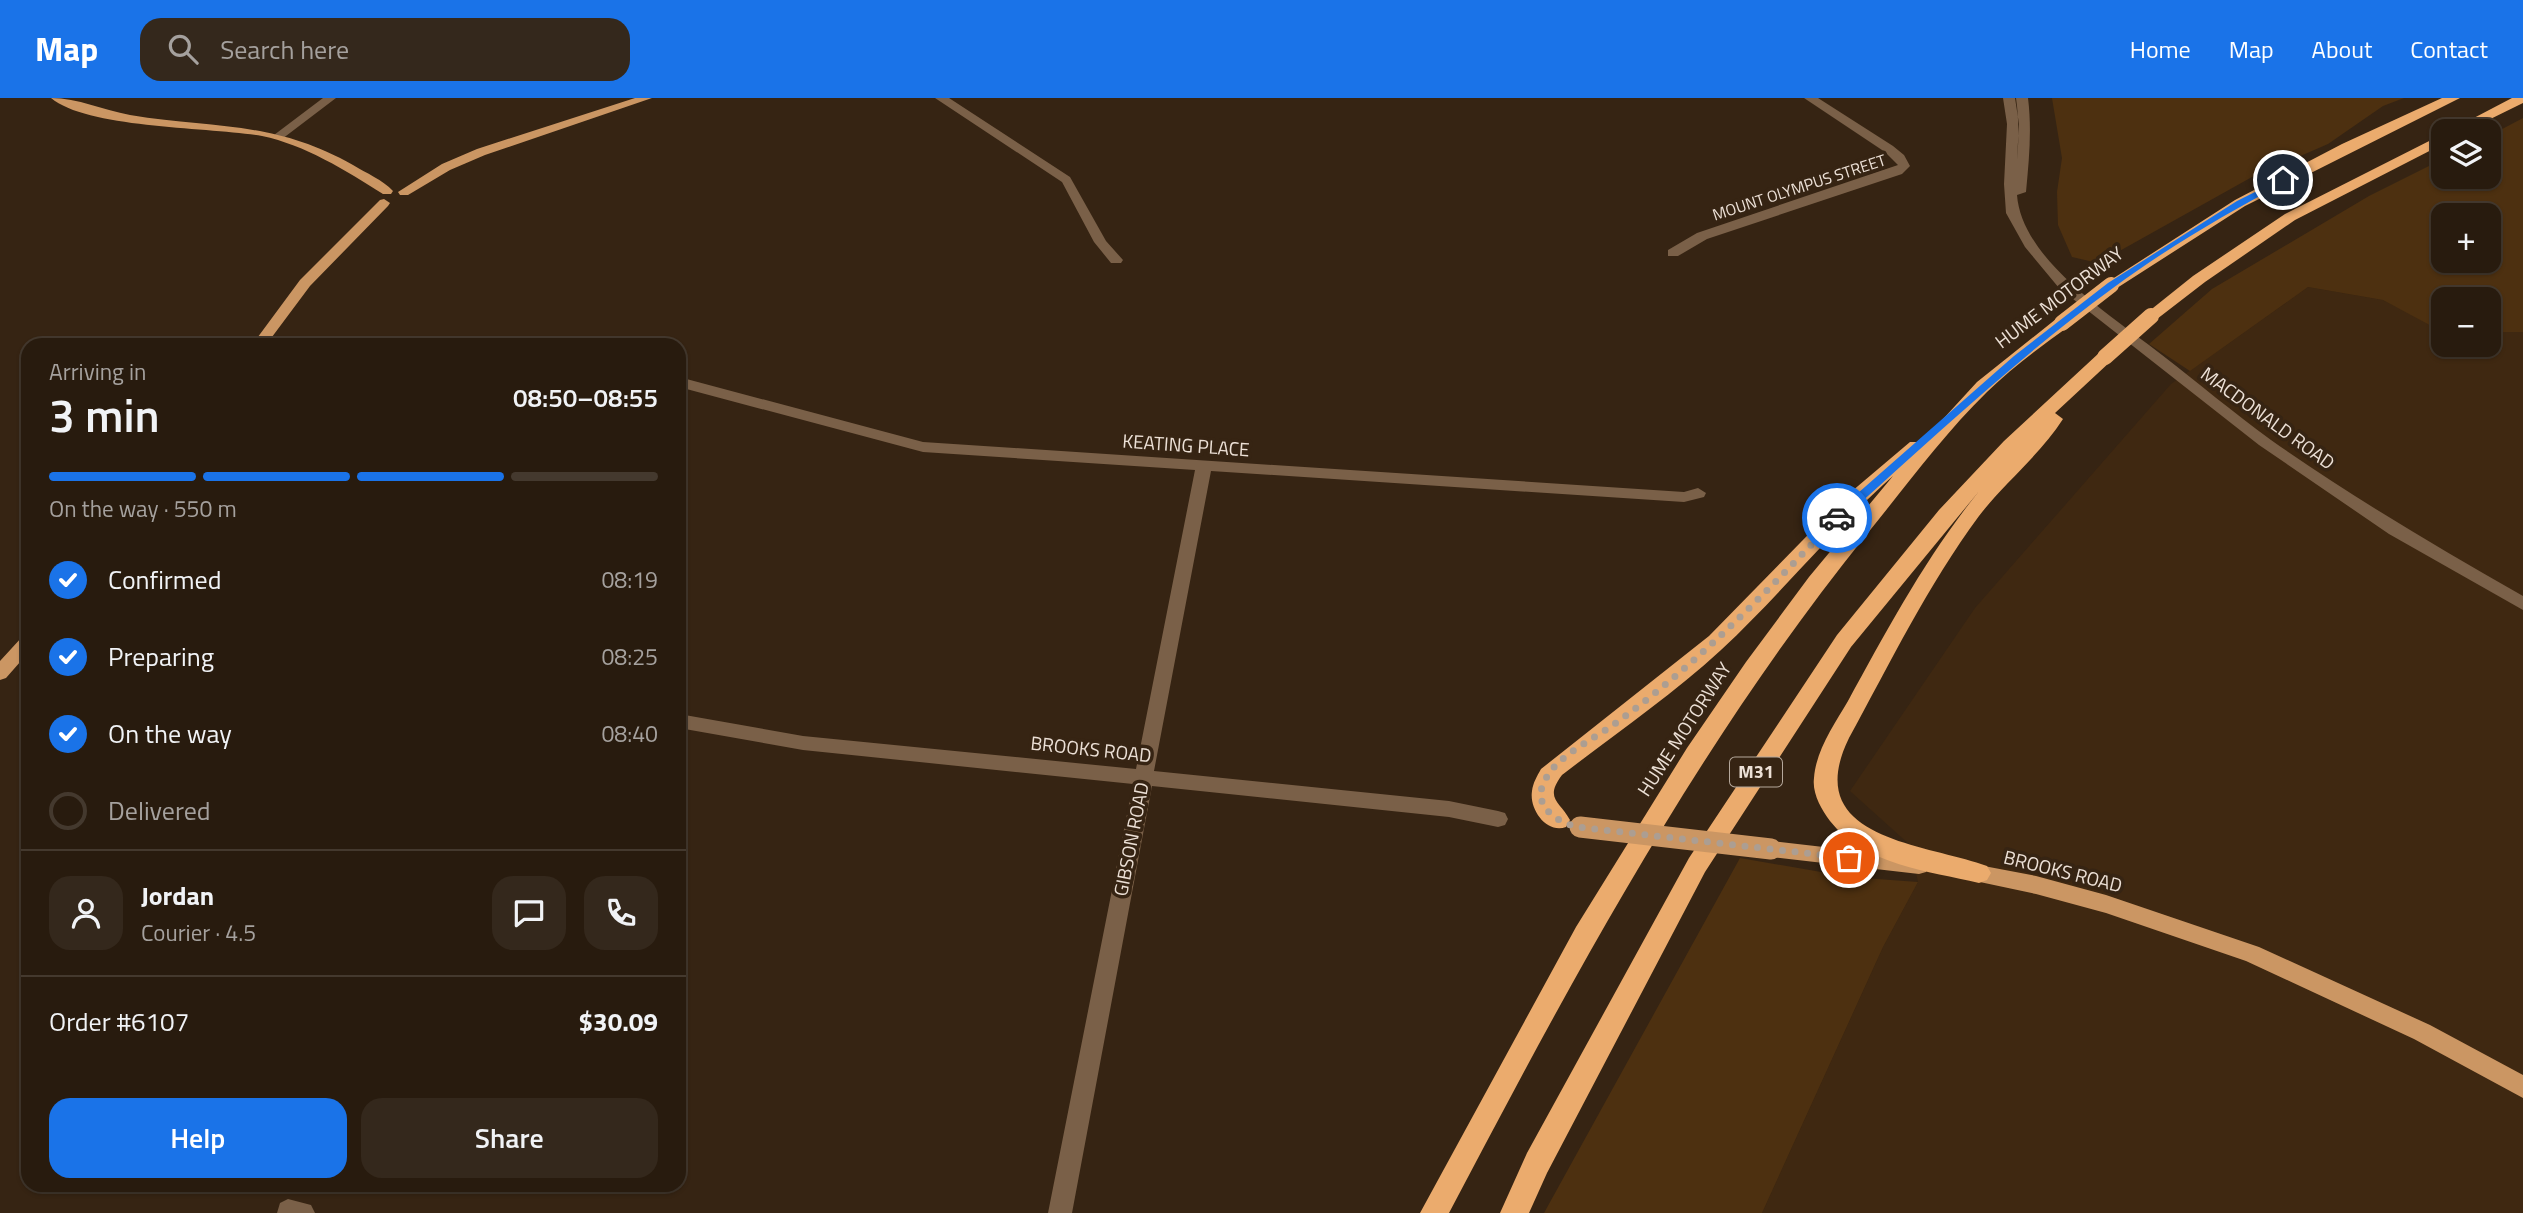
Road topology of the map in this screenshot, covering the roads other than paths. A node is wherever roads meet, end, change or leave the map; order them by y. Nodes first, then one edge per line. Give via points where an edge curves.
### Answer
1 (57, 98) edge
2 (330, 98) edge
3 (646, 98) edge
4 (940, 98) edge
5 (1810, 98) edge
6 (2009, 98) edge
7 (2022, 98) edge
8 (2453, 98) edge
9 (2523, 98) edge
10 (2480, 119) edge
11 (278, 137) junction
12 (2431, 144) edge
13 (386, 197) junction
14 (2022, 227) junction
15 (1673, 253) dead end
16 (1116, 260) dead end
17 (264, 338) edge
18 (2074, 383) junction
19 (686, 384) edge
20 (1973, 396) junction
21 (1204, 465) junction
22 (1698, 493) dead end
23 (2523, 604) edge
24 (21, 650) edge
25 (0, 673) edge
26 (686, 721) edge
27 (1142, 777) junction
28 (1498, 819) dead end
29 (1558, 820) joint
30 (1979, 873) junction
31 (2523, 1087) edge
32 (1060, 1213) edge
33 (1434, 1213) edge
34 (1514, 1213) edge

1 - 11 main road via 112,116
2 - 11 street
3 - 13 main road via 481,152 404,191 398,201
4 - 16 street via 1066,180 1103,249
5 - 15 street, MOUNT OLYMPUS STREET via 1889,149 1905,166 1702,236
6 - 14 street, MACDONALD ROAD via 2013,124 2010,201 2012,214
7 - 14 street, MACDONALD ROAD via 2026,118 2019,203
8 - 20 highway, HUME MOTORWAY, bridge via 2240,203 2111,285
9 - 10 highway
11 - 13 main road via 319,153
12 - 18 highway, M31, bridge via 2290,217 2199,279
13 - 17 main road via 305,283
14 - 23 street, MACDONALD ROAD via 2042,261 2074,295 2264,442 2395,530
18 - 30 highway via 2051,424 1947,546 1898,628 1827,768 1825,782 1832,806 1864,838 1888,849
18 - 34 highway, M31 via 1946,514 1829,664 1697,865
19 - 21 street, KEATING PLACE via 923,447
20 - 29 highway via 1852,502 1688,667 1554,769 1541,794 1547,810
20 - 33 highway, HUME MOTORWAY via 1828,565 1690,761 1532,1028
21 - 22 street, KEATING PLACE via 1684,497
21 - 27 street, GIBSON ROAD
24 - 25 main road
26 - 27 street, BROOKS ROAD via 803,743
27 - 28 street, BROOKS ROAD via 1449,809
27 - 32 street, GIBSON ROAD
29 - 30 main road, BROOKS ROAD, bridge via 1580,827
30 - 31 main road, BROOKS ROAD via 2106,904 2252,954 2409,1026

